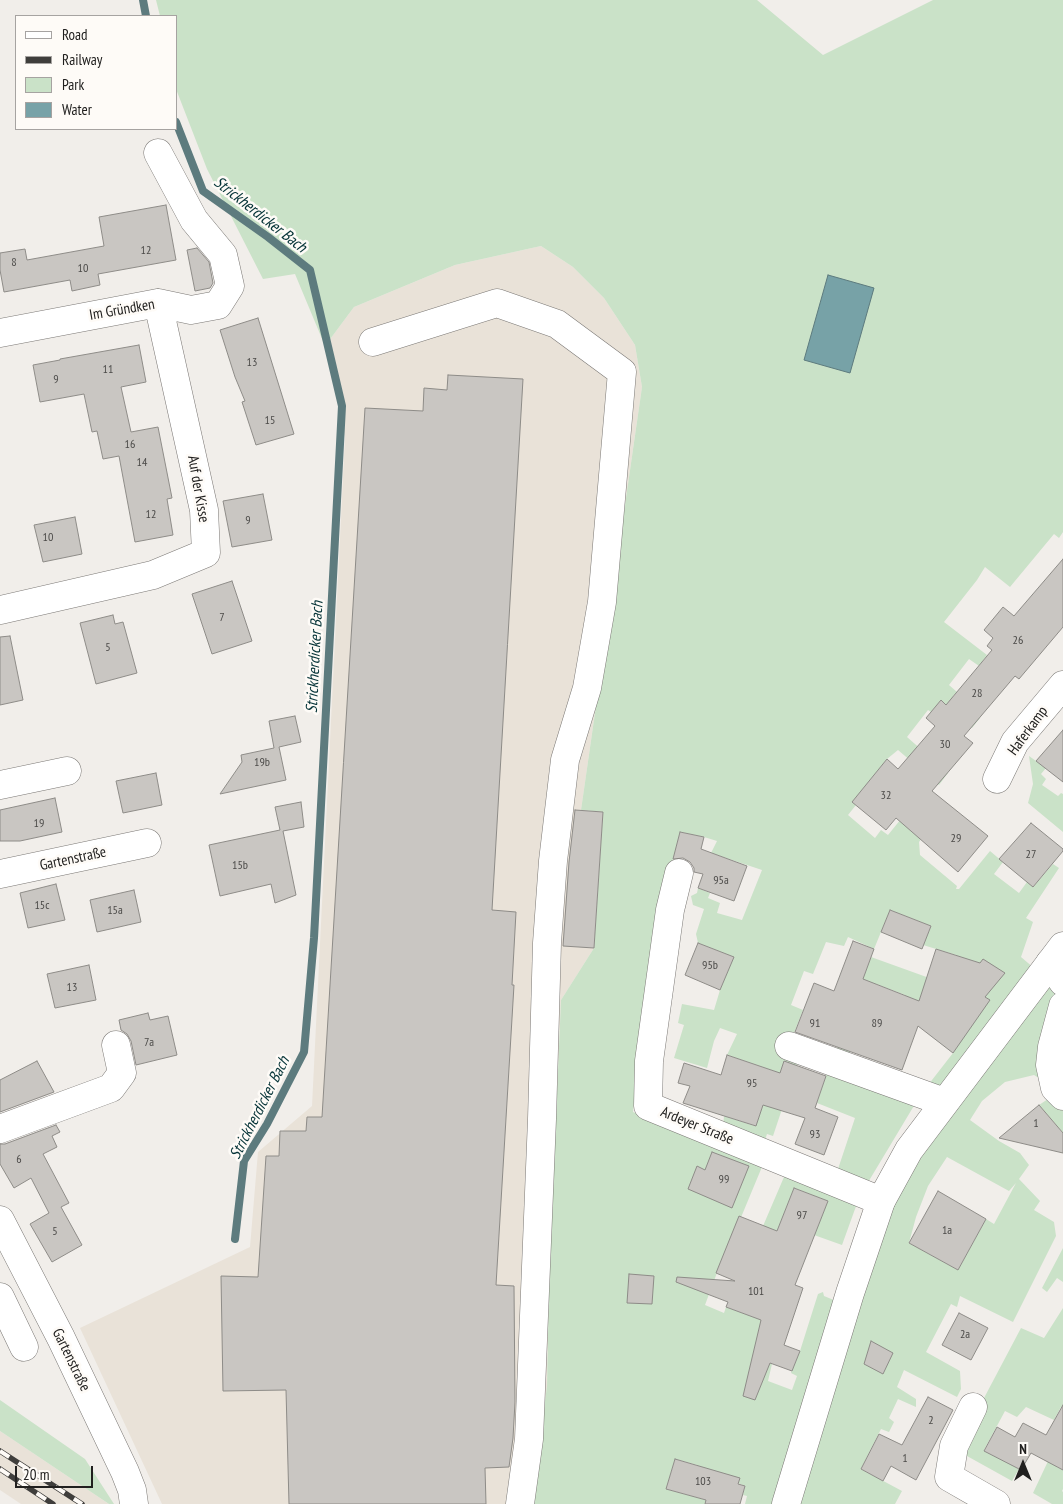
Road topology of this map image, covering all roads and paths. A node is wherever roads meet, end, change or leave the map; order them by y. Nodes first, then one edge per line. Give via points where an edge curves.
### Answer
1 (158, 153) dead end
2 (158, 303) junction
3 (0, 333) edge
4 (373, 342) dead end
5 (0, 610) edge
6 (1063, 685) edge
7 (67, 771) dead end
8 (997, 779) dead end
9 (0, 785) edge
10 (147, 843) dead end
11 (679, 873) dead end
12 (0, 874) edge
13 (1060, 965) edge
14 (1063, 1006) edge
15 (116, 1045) dead end
16 (789, 1046) dead end
17 (1063, 1096) edge
18 (944, 1102) junction
19 (0, 1129) edge
20 (881, 1201) junction
21 (0, 1220) edge
22 (0, 1297) edge
23 (24, 1347) dead end
24 (973, 1407) dead end
25 (134, 1504) edge
26 (520, 1504) edge
27 (786, 1504) edge
28 (996, 1504) edge

1 - 2 street, Im Gründken via 194,220 223,256 230,286 218,305 191,310
2 - 3 street, Im Gründken
2 - 5 street, Auf der Kisse via 204,510 206,553 154,575
4 - 26 street via 497,303 557,324 622,372 602,602 587,688 566,760 553,861 546,942 529,1440
6 - 8 street, Haferkamp via 1015,742
7 - 9 street
10 - 12 street, Gartenstraße
11 - 20 street, Ardeyer Straße via 670,910 649,1061 648,1106
13 - 18 street
14 - 17 street via 1050,1065 1055,1088
15 - 19 street via 122,1073 111,1088
16 - 18 street
18 - 20 street via 909,1150
20 - 27 street
21 - 25 street, Gartenstraße via 125,1472
22 - 23 street
24 - 28 street via 954,1446 949,1477

